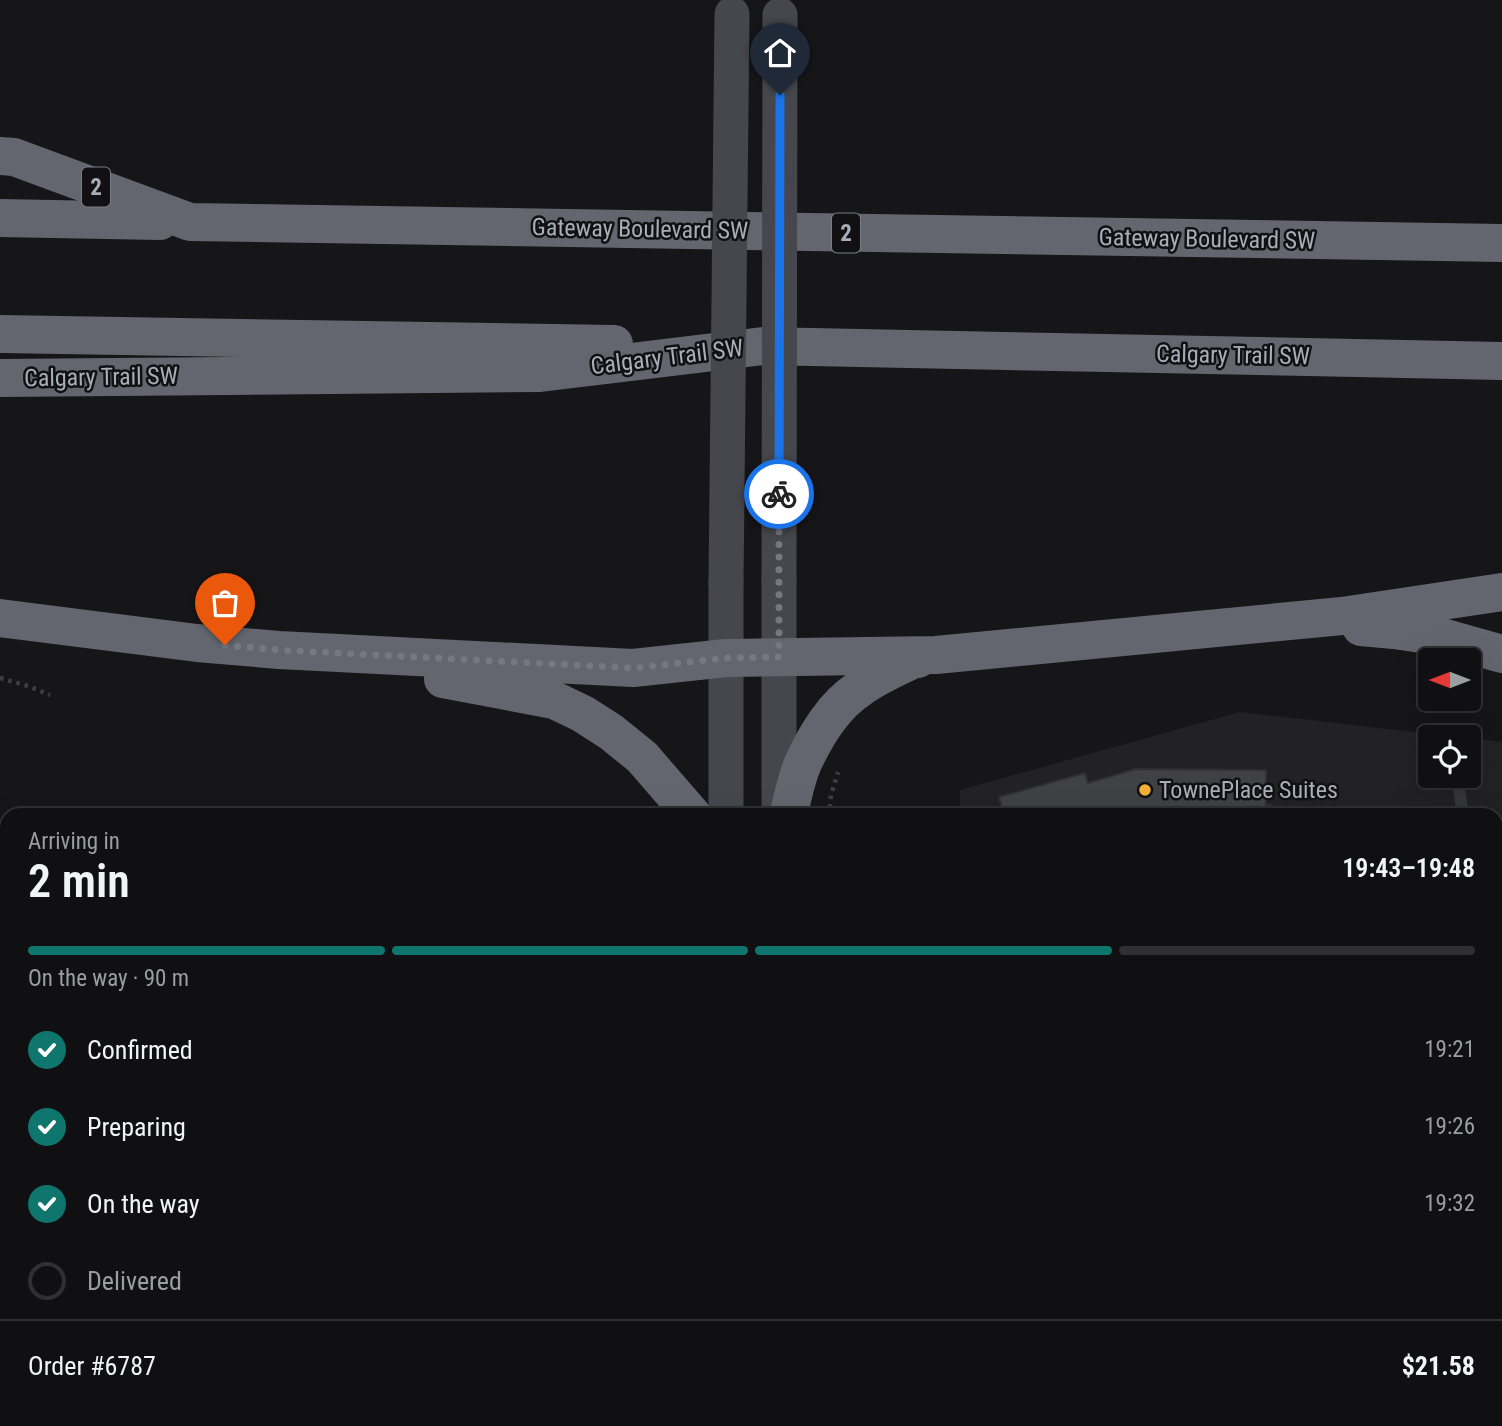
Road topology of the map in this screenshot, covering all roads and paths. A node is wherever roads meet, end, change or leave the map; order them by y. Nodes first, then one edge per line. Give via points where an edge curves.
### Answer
1 (732, 7) edge
2 (780, 7) edge
3 (0, 156) edge
4 (0, 218) edge
5 (190, 222) junction
6 (1502, 243) edge
7 (0, 334) edge
8 (763, 346) junction
9 (1502, 361) edge
10 (0, 378) edge
11 (1502, 592) edge
12 (0, 618) edge
13 (1296, 621) junction
14 (279, 650) junction
15 (1502, 654) edge
16 (936, 655) junction
17 (779, 657) junction
18 (726, 658) junction
19 (0, 678) edge
20 (50, 695) dead end
21 (1459, 788) edge
22 (685, 808) edge
23 (726, 808) edge
24 (779, 808) edge
25 (790, 808) edge
26 (1462, 808) edge

1 - 18 main road, bridge
2 - 17 main road, bridge
3 - 5 highway, Gateway Boulevard SW / 2 via 14,157
4 - 5 highway
5 - 6 highway, Gateway Boulevard SW / 2
7 - 8 highway
8 - 9 highway, Calgary Trail SW
8 - 10 highway, Calgary Trail SW via 540,373
11 - 13 highway
12 - 14 highway
13 - 15 highway via 1406,632
13 - 16 highway
14 - 18 highway via 633,668
14 - 22 highway via 554,700 611,732 642,757
16 - 17 highway
16 - 25 highway via 912,660 847,698 823,726 802,764
17 - 18 highway
17 - 24 main road
18 - 23 main road
19 - 20 path
21 - 26 lane

